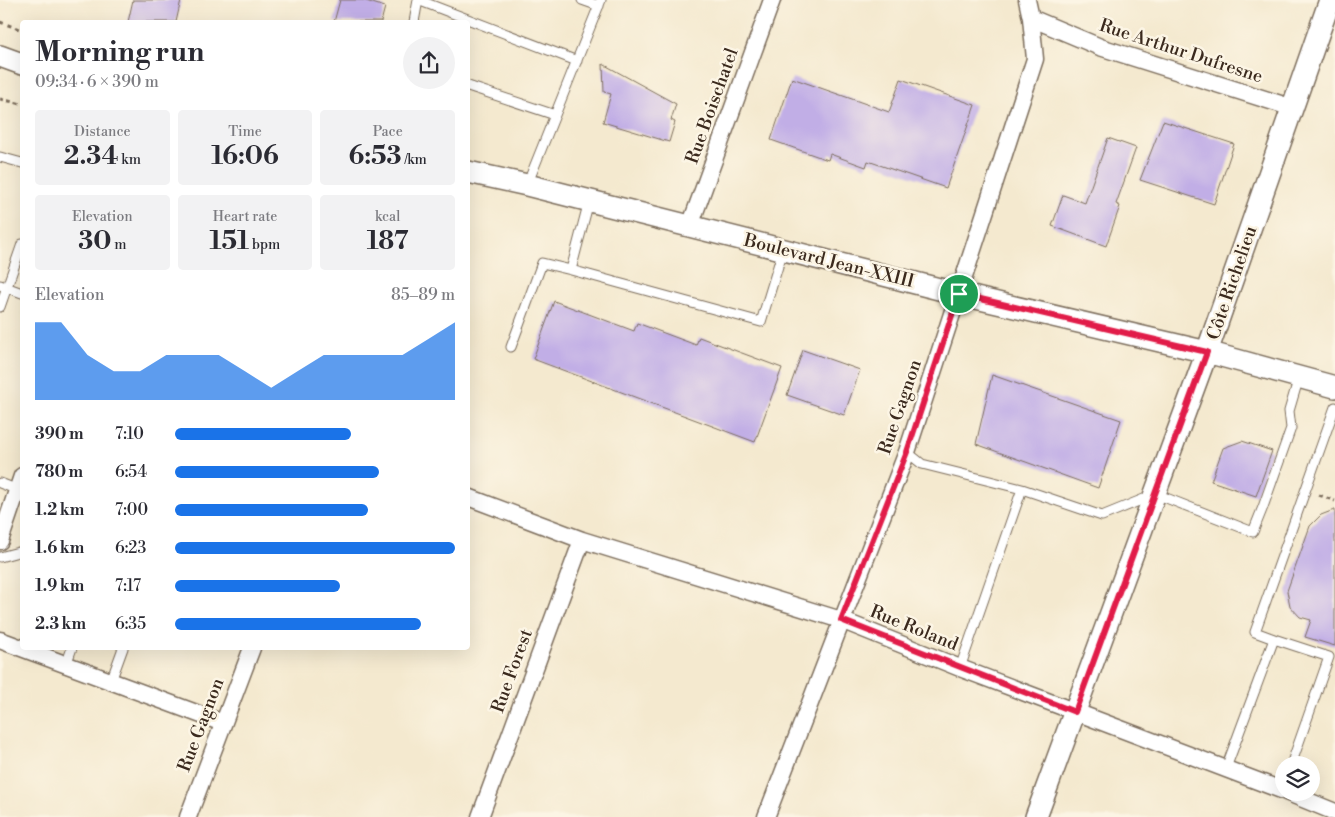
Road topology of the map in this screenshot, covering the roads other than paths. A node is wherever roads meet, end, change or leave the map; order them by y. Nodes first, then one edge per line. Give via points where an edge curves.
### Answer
1 (418, 0) edge
2 (582, 0) edge
3 (772, 0) edge
4 (1027, 0) edge
5 (1330, 0) edge
6 (600, 3) edge
7 (1031, 18) junction
8 (414, 20) edge
9 (0, 56) edge
10 (577, 61) junction
11 (0, 64) edge
12 (20, 65) edge
13 (20, 66) edge
14 (470, 87) edge
15 (1293, 108) junction
16 (555, 114) junction
17 (0, 157) edge
18 (20, 162) edge
19 (470, 172) edge
20 (527, 185) junction
21 (589, 201) junction
22 (690, 226) junction
23 (20, 249) edge
24 (783, 250) junction
25 (571, 270) junction
26 (4, 286) edge
27 (20, 292) edge
28 (959, 294) junction
29 (0, 307) edge
30 (512, 347) dead end
31 (1207, 352) junction
32 (1299, 377) junction
33 (1335, 387) edge
34 (1335, 407) edge
35 (907, 452) junction
36 (0, 483) edge
37 (20, 483) edge
38 (1022, 489) junction
39 (1156, 494) junction
40 (470, 498) edge
41 (582, 540) junction
42 (0, 541) edge
43 (20, 552) edge
44 (0, 557) edge
45 (841, 620) junction
46 (1274, 639) junction
47 (0, 640) edge
48 (20, 648) edge
49 (26, 650) edge
50 (71, 650) edge
51 (122, 650) edge
52 (251, 650) edge
53 (66, 665) junction
54 (960, 668) junction
55 (111, 682) junction
56 (1075, 712) junction
57 (223, 723) junction
58 (1293, 756) edge
59 (1226, 768) junction
60 (1275, 787) edge
61 (1310, 801) edge
62 (1335, 812) edge
63 (188, 817) edge
64 (480, 817) edge
65 (766, 817) edge
66 (1036, 817) edge

1 - 8 lane
1 - 10 lane
2 - 6 lane
3 - 22 street, Rue Boischatel
4 - 7 street, Rue Gagnon
5 - 15 street, Côte Richelieu
6 - 10 lane
7 - 15 street, Rue Arthur Dufresne via 1100,47
7 - 28 street, Rue Gagnon via 1035,59
9 - 12 street
10 - 16 lane
11 - 13 street
14 - 16 lane
15 - 31 street, Côte Richelieu
16 - 20 lane
17 - 18 lane
19 - 20 street, Boulevard Jean-XXIII
20 - 21 street, Boulevard Jean-XXIII
21 - 22 street, Boulevard Jean-XXIII
21 - 25 lane
22 - 24 street, Boulevard Jean-XXIII
23 - 26 lane
24 - 25 lane via 761,322
24 - 28 street, Boulevard Jean-XXIII
25 - 30 lane via 542,263
26 - 27 lane
26 - 29 lane
28 - 31 street, Boulevard Jean-XXIII
28 - 35 street, Rue Gagnon
31 - 32 street, Boulevard Jean-XXIII
31 - 39 street, Côte Richelieu
32 - 33 street, Boulevard Jean-XXIII
32 - 39 lane via 1289,411 1291,428 1253,532
34 - 46 lane via 1255,632
35 - 38 lane via 922,464
35 - 45 street, Rue Gagnon
36 - 37 lane
37 - 42 street
38 - 39 lane via 1102,516
38 - 54 lane
39 - 56 street, Côte Richelieu
40 - 41 street, Rue Roland
41 - 45 street, Rue Roland
41 - 64 street, Rue Forest
43 - 44 lane
45 - 54 street, Rue Roland
45 - 65 street, Rue Gagnon
46 - 58 lane via 1329,657
46 - 59 lane
47 - 48 street
49 - 53 street
50 - 53 lane
51 - 55 lane
52 - 57 street, Rue Gagnon
53 - 55 street
54 - 56 street, Rue Roland
55 - 57 street
56 - 59 street, Rue Roland
56 - 66 street, Côte Richelieu
57 - 63 street, Rue Gagnon
59 - 60 street, Rue Roland
61 - 62 street, Rue Roland

